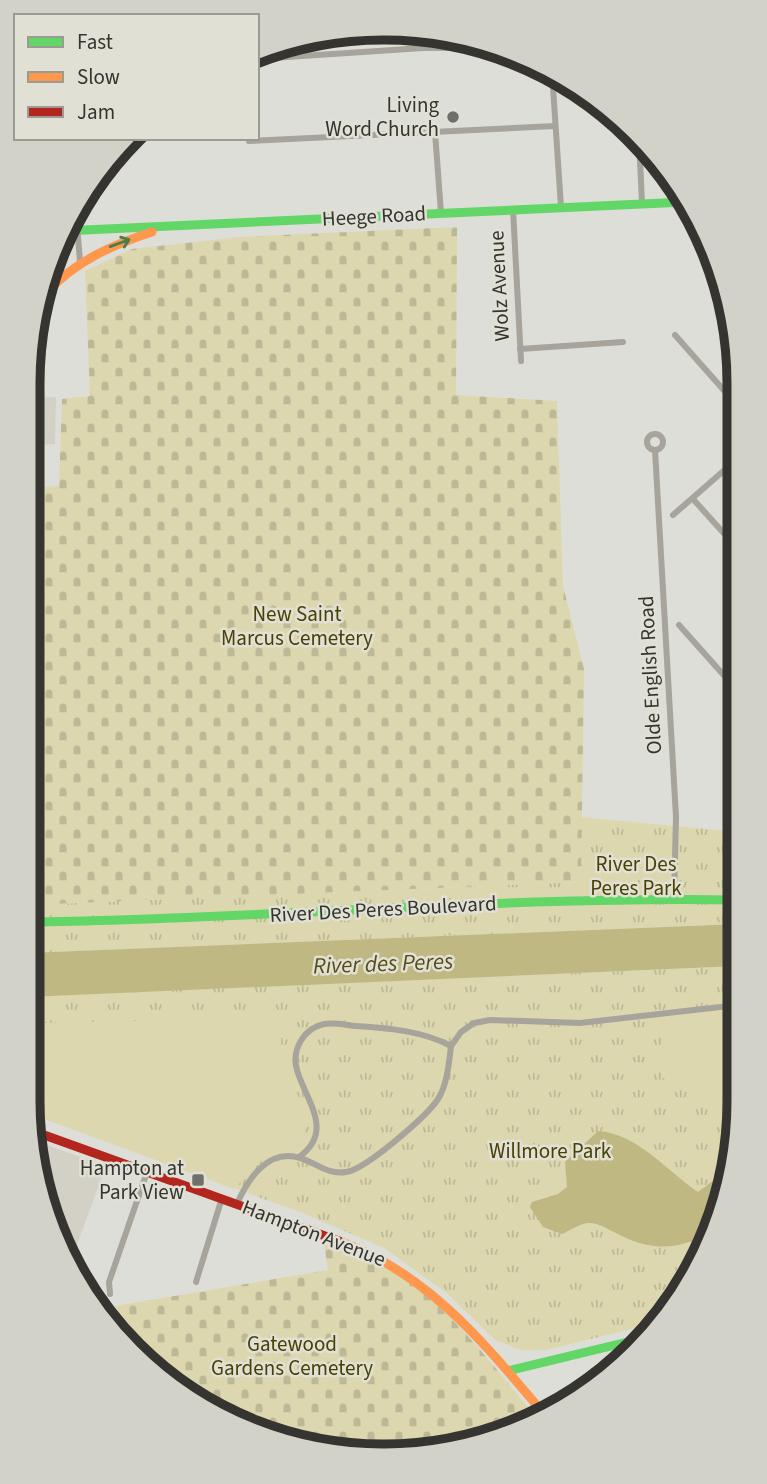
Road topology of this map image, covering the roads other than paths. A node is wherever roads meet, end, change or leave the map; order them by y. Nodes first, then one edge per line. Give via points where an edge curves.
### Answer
1 (429, 43) edge
2 (423, 48) junction
3 (454, 48) edge
4 (288, 54) edge
5 (284, 57) junction
6 (274, 58) edge
7 (553, 85) edge
8 (555, 126) junction
9 (435, 132) junction
10 (249, 141) dead end
11 (640, 155) edge
12 (675, 202) edge
13 (642, 203) junction
14 (561, 207) junction
15 (513, 209) junction
16 (441, 213) junction
17 (78, 227) edge
18 (157, 230) junction
19 (79, 231) junction
20 (80, 262) junction
21 (55, 285) edge
22 (675, 335) dead end
23 (623, 342) dead end
24 (520, 349) junction
25 (521, 361) dead end
26 (727, 394) edge
27 (655, 450) dead end
28 (727, 468) edge
29 (693, 499) junction
30 (673, 515) dead end
31 (727, 537) edge
32 (679, 625) dead end
33 (727, 679) edge
34 (674, 898) junction
35 (727, 900) edge
36 (40, 922) edge
37 (727, 1006) edge
38 (451, 1046) junction
39 (42, 1134) edge
40 (299, 1157) junction
41 (147, 1172) junction
42 (222, 1198) junction
43 (237, 1204) junction
44 (196, 1282) dead end
45 (110, 1294) dead end
46 (627, 1342) edge
47 (508, 1371) junction
48 (538, 1407) edge

1 - 2 street
2 - 3 street
2 - 5 street
4 - 5 street
5 - 6 street
7 - 8 street
8 - 9 street
8 - 14 street
9 - 10 street
9 - 16 street
11 - 13 street
12 - 13 main road, Heege Road
13 - 14 main road, Heege Road
14 - 15 main road, Heege Road
15 - 16 main road, Heege Road
15 - 24 street, Wolz Avenue
16 - 18 main road, Heege Road
17 - 19 street
18 - 19 main road, Heege Road
20 -> 18 main road
19 - 20 street
20 - 21 main road
22 - 26 street
23 - 24 street
24 - 25 street, Wolz Avenue
27 - 34 street, Olde English Road via 676,817
28 - 29 street
29 - 30 street
29 - 31 street
32 - 33 street
34 - 35 main road, River Des Peres Boulevard
34 - 36 main road, River Des Peres Boulevard
37 - 38 street via 580,1023 490,1020 474,1023
38 - 40 street via 439,1097 358,1169 328,1171
38 - 40 street via 402,1030 325,1024 311,1029 296,1049 295,1060 315,1114 316,1134 310,1149
39 - 41 main road, Hampton Avenue
40 - 43 street via 278,1157 265,1163
41 - 42 main road, Hampton Avenue
41 - 45 street via 109,1282
42 - 43 main road, Hampton Avenue
42 - 44 street
43 - 47 main road, Hampton Avenue via 397,1265 445,1303
46 - 47 main road
47 - 48 main road, Hampton Avenue

